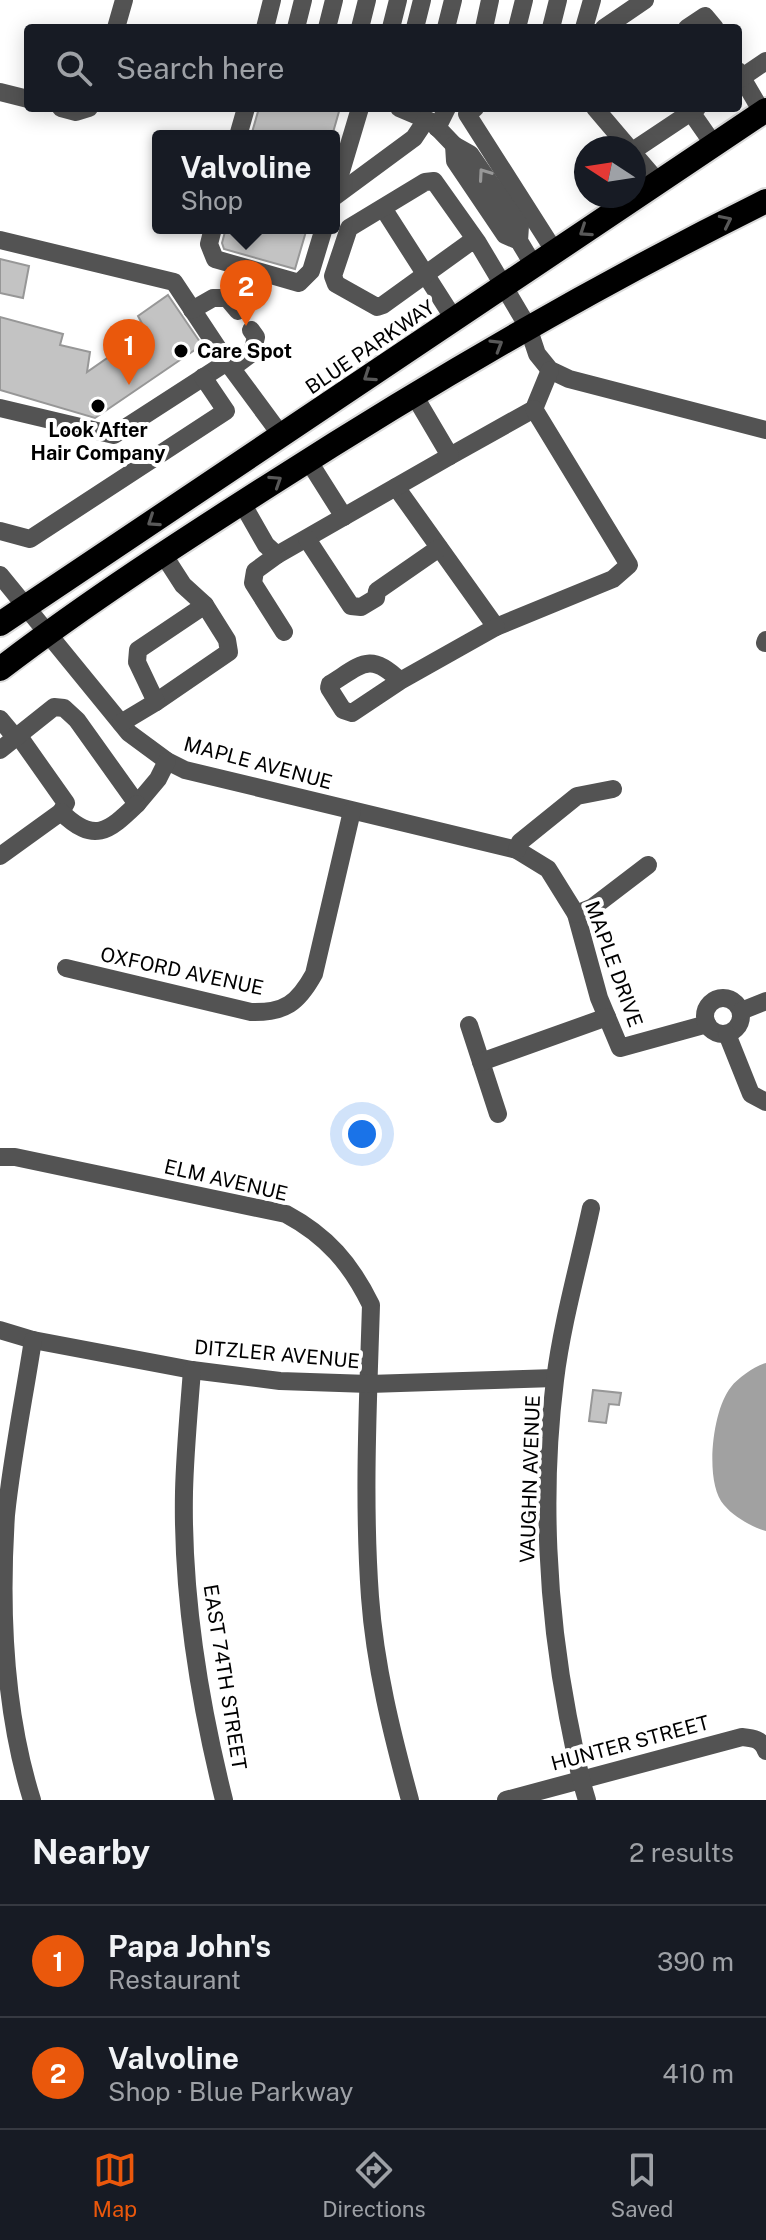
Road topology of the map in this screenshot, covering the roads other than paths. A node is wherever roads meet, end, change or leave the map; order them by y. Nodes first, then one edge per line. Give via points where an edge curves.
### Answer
1 (124, 0) edge
2 (272, 0) edge
3 (303, 0) edge
4 (334, 0) edge
5 (367, 0) edge
6 (398, 0) edge
7 (422, 0) edge
8 (453, 0) edge
9 (490, 0) edge
10 (524, 0) edge
11 (558, 0) edge
12 (592, 0) edge
13 (645, 0) edge
14 (117, 24) edge
15 (266, 24) edge
16 (297, 24) edge
17 (328, 24) edge
18 (361, 24) edge
19 (392, 24) edge
20 (416, 24) edge
21 (447, 24) edge
22 (485, 24) edge
23 (518, 24) edge
24 (552, 24) edge
25 (585, 24) edge
26 (610, 24) edge
27 (693, 24) edge
28 (712, 24) edge
29 (766, 61) edge
30 (742, 74) edge
31 (742, 80) edge
32 (0, 92) edge
33 (24, 98) edge
34 (764, 111) edge
35 (359, 112) edge
36 (407, 112) edge
37 (443, 112) edge
38 (470, 112) edge
39 (598, 112) edge
40 (691, 112) edge
41 (695, 112) edge
42 (432, 124) junction
43 (619, 136) edge
44 (646, 142) edge
45 (714, 145) junction
46 (646, 168) edge
47 (340, 176) edge
48 (658, 182) junction
49 (340, 192) edge
50 (766, 201) edge
51 (383, 208) junction
52 (212, 234) edge
53 (322, 234) edge
54 (0, 240) edge
55 (478, 243) junction
56 (555, 252) junction
57 (534, 266) junction
58 (425, 277) junction
59 (504, 286) junction
60 (192, 310) junction
61 (238, 311) dead end
62 (454, 319) junction
63 (528, 327) junction
64 (251, 330) dead end
65 (229, 365) junction
66 (550, 370) junction
67 (203, 377) junction
68 (414, 395) junction
69 (0, 408) edge
70 (534, 409) junction
71 (765, 429) edge
72 (281, 435) junction
73 (450, 456) junction
74 (308, 460) junction
75 (396, 487) junction
76 (242, 503) junction
77 (344, 517) junction
78 (0, 531) edge
79 (307, 539) junction
80 (439, 548) junction
81 (163, 554) junction
82 (277, 555) junction
83 (0, 575) edge
84 (205, 605) junction
85 (26, 606) junction
86 (0, 624) edge
87 (496, 627) junction
88 (284, 632) dead end
89 (48, 633) junction
90 (0, 669) edge
91 (400, 681) dead end
92 (156, 702) junction
93 (0, 719) edge
94 (121, 723) junction
95 (16, 736) junction
96 (0, 750) edge
97 (167, 761) junction
98 (613, 789) dead end
99 (137, 804) junction
100 (352, 811) junction
101 (61, 812) junction
102 (449, 834) joint
103 (517, 850) junction
104 (0, 856) edge
105 (648, 865) dead end
106 (576, 914) junction
107 (66, 968) dead end
108 (766, 1001) edge
109 (741, 1011) junction
110 (607, 1017) junction
111 (707, 1024) junction
112 (469, 1025) dead end
113 (727, 1034) junction
114 (481, 1062) junction
115 (766, 1102) edge
116 (498, 1114) dead end
117 (0, 1157) edge
118 (591, 1208) dead end
119 (0, 1330) edge
120 (33, 1340) junction
121 (192, 1370) junction
122 (555, 1378) junction
123 (369, 1384) junction
124 (765, 1748) edge
125 (580, 1779) junction
126 (32, 1800) edge
127 (224, 1800) edge
128 (410, 1800) edge
129 (506, 1800) edge
130 (587, 1800) edge

1 - 14 street
2 - 15 street
3 - 16 street
4 - 17 street
5 - 18 street
6 - 19 street
7 - 20 street
8 - 21 street
9 - 22 street
10 - 23 street
11 - 24 street
12 - 25 street
13 - 26 street
27 - 28 street via 705,16
29 - 30 street
31 - 34 street
32 - 33 street
34 - 45 highway, BLUE PARKWAY
35 - 47 street
36 - 42 street
37 - 42 street
38 - 56 street
39 - 43 street
40 - 44 street
41 - 45 street
42 - 49 street
42 - 57 street via 470,154 520,226 519,241
45 - 48 highway, BLUE PARKWAY
46 - 48 street
48 -> 56 highway, BLUE PARKWAY
63 -> 50 highway
51 - 55 street via 434,181
51 - 58 street
51 - 58 street via 349,228 333,276 336,284 377,307
52 - 53 street via 215,259 299,283 311,271
54 - 60 street via 174,282
55 - 58 street via 469,243
55 - 59 street
56 - 57 highway, BLUE PARKWAY
57 - 59 highway, BLUE PARKWAY
58 - 62 street
59 - 62 highway, BLUE PARKWAY
59 - 63 street
60 - 61 street via 213,298 227,298
60 - 65 street
62 -> 72 highway, BLUE PARKWAY
63 - 66 street via 537,354
68 -> 63 highway
64 - 65 street via 256,337 252,353
65 - 67 street
65 - 72 street
66 - 70 street
66 - 71 street
67 - 69 street via 114,435
67 - 78 street via 226,411 30,539
68 - 73 street
68 - 74 highway
70 - 73 street
70 - 87 street via 629,565 613,579
72 -> 85 highway, BLUE PARKWAY
73 - 75 street
76 -> 74 highway
74 - 77 street
75 - 77 street
75 - 80 street
76 - 81 highway
76 - 82 street
77 - 79 street
79 - 80 street via 351,606 361,607
79 - 82 street
80 - 87 street
81 - 84 street via 183,585
81 - 89 highway
82 - 88 street via 255,571 253,583
83 - 85 street, MAPLE AVENUE
84 - 92 street via 138,650 137,662
84 - 92 street via 229,652
85 - 86 highway, BLUE PARKWAY
85 - 89 street, MAPLE AVENUE
87 - 91 street
89 - 90 highway
89 - 94 street, MAPLE AVENUE
92 - 94 street
93 - 95 street
94 - 97 street, MAPLE AVENUE
95 - 96 street
95 - 99 street via 54,707 64,708
95 - 101 street via 66,803
97 - 99 street
97 - 100 street, MAPLE AVENUE
98 - 103 street via 577,796
99 - 101 street via 100,832 81,829
100 - 102 street, MAPLE AVENUE
100 - 107 street, OXFORD AVENUE via 314,974 303,994 287,1006 251,1012
101 - 104 street
102 - 103 street, MAPLE DRIVE
103 - 106 street, MAPLE DRIVE via 548,869
105 - 106 street
106 - 110 street, MAPLE DRIVE
108 - 109 street
109 - 111 street via 729,998 716,999 705,1012
109 - 113 street via 740,1023
110 - 111 street, MAPLE DRIVE via 620,1048
110 - 114 street
111 - 113 street via 715,1033
112 - 114 street
113 - 115 street via 751,1094
114 - 116 street
117 - 123 street, ELM AVENUE via 286,1214 309,1227 346,1261 371,1305
118 - 122 street, VAUGHN AVENUE
119 - 120 street, DITZLER AVENUE
120 - 121 street, DITZLER AVENUE
120 - 126 street via 6,1516 3,1586 15,1726
121 - 123 street, DITZLER AVENUE via 280,1381
121 - 127 street, EAST 74TH STREET via 184,1493 187,1575
122 - 123 street, DITZLER AVENUE
122 - 125 street, VAUGHN AVENUE via 548,1477 550,1576 560,1674
123 - 128 street, ELM AVENUE via 364,1482 370,1600 388,1717
124 - 125 street, HUNTER STREET via 755,1738 742,1737
125 - 129 street, HUNTER STREET
125 - 130 street, VAUGHN AVENUE

